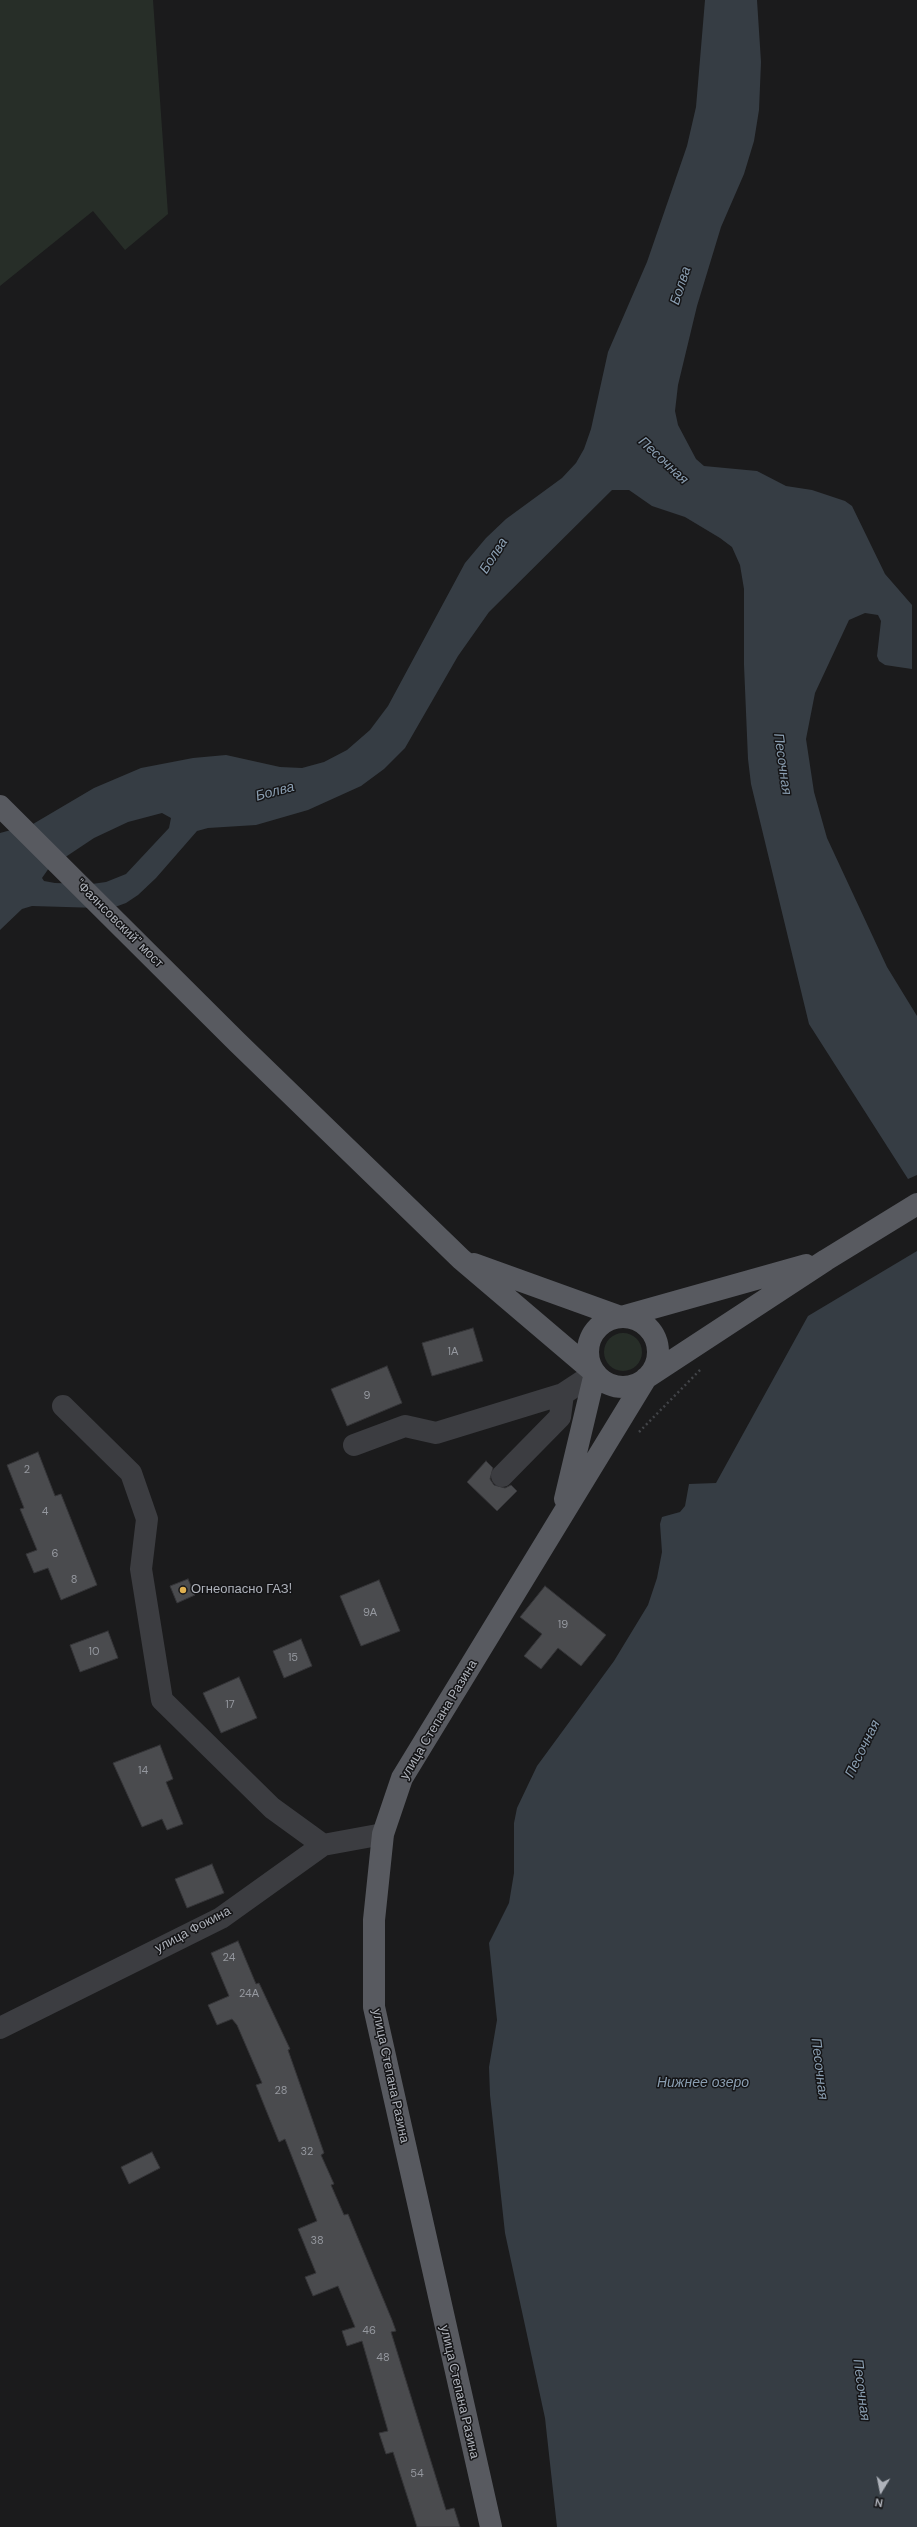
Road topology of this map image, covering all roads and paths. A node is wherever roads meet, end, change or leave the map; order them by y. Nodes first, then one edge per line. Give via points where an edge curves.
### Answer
1 (0, 806) edge
2 (917, 1204) edge
3 (461, 1259) junction
4 (826, 1260) junction
5 (621, 1317) junction
6 (704, 1366) dead end
7 (595, 1373) junction
8 (646, 1378) junction
9 (563, 1394) junction
10 (63, 1406) dead end
11 (638, 1433) dead end
12 (354, 1445) dead end
13 (502, 1476) dead end
14 (560, 1519) junction
15 (383, 1834) junction
16 (323, 1845) junction
17 (0, 2028) edge
18 (491, 2527) edge

1 - 3 main road, "Фаянсовский" мост via 237,1042
2 - 4 main road
3 - 5 main road
3 - 7 main road, "Фаянсовский" мост
4 - 5 main road
4 - 8 main road
5 - 7 main road via 605,1322 593,1333 588,1353
5 - 8 main road via 642,1322 655,1338 657,1360
6 - 11 path
7 - 8 main road via 604,1381 625,1387
7 - 9 street
7 - 14 main road
8 - 14 main road, улица Степана Разина
9 - 12 street via 436,1433 405,1426
9 - 13 street via 560,1416
10 - 16 street via 131,1473 147,1519 140,1569 162,1700 272,1808
14 - 15 main road, улица Степана Разина via 402,1778
15 - 16 street, улица Фокина
15 - 18 main road, улица Степана Разина via 374,1920 374,2007 467,2430
16 - 17 street, улица Фокина via 221,1918

